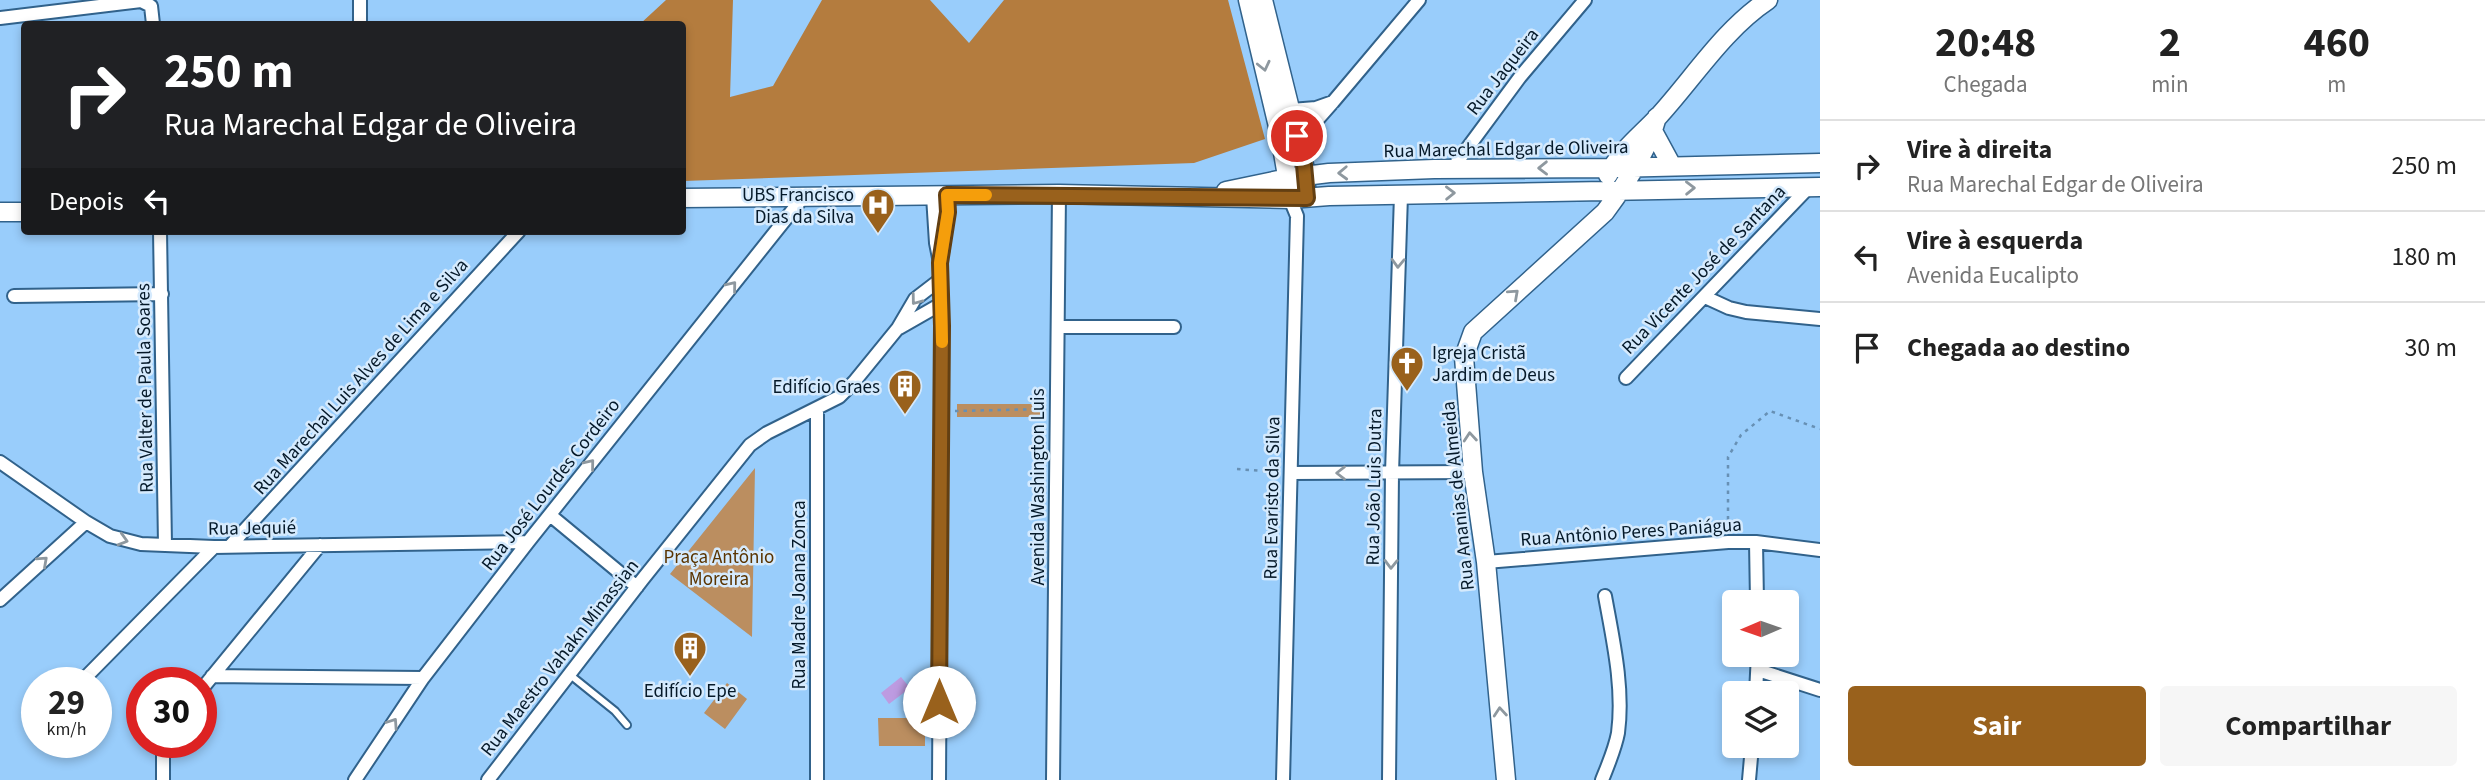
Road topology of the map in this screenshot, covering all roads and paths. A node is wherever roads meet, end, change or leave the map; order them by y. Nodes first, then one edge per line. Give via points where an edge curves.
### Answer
1 (360, 0) edge
2 (1248, 0) edge
3 (1263, 0) edge
4 (1419, 0) edge
5 (1585, 0) edge
6 (1768, 0) edge
7 (0, 18) edge
8 (153, 21) edge
9 (360, 21) edge
10 (1333, 102) junction
11 (1291, 110) junction
12 (1655, 124) junction
13 (1297, 136) junction
14 (1820, 163) edge
15 (1672, 166) junction
16 (1633, 167) junction
17 (1612, 168) junction
18 (1452, 169) junction
19 (1297, 177) junction
20 (1816, 184) edge
21 (1602, 189) junction
22 (1622, 189) junction
23 (1059, 194) junction
24 (804, 195) junction
25 (940, 195) junction
26 (1401, 195) junction
27 (781, 196) junction
28 (686, 198) edge
29 (1195, 198) junction
30 (1298, 204) junction
31 (0, 212) edge
32 (21, 212) edge
33 (786, 219) junction
34 (160, 235) edge
35 (515, 235) edge
36 (941, 279) junction
37 (163, 293) junction
38 (14, 296) dead end
39 (1705, 297) junction
40 (941, 304) junction
41 (1820, 319) edge
42 (1058, 327) junction
43 (1174, 327) dead end
44 (898, 328) junction
45 (1626, 378) dead end
46 (817, 409) junction
47 (1056, 409) junction
48 (941, 411) junction
49 (1820, 429) edge
50 (0, 462) edge
51 (1237, 469) dead end
52 (1473, 472) junction
53 (1291, 473) junction
54 (1392, 473) junction
55 (550, 515) junction
56 (86, 522) junction
57 (1756, 541) junction
58 (528, 542) junction
59 (1728, 542) junction
60 (165, 545) junction
61 (320, 545) junction
62 (230, 546) junction
63 (214, 547) junction
64 (1820, 550) edge
65 (1486, 562) junction
66 (637, 587) junction
67 (1757, 590) edge
68 (1605, 596) dead end
69 (0, 600) edge
70 (96, 667) edge
71 (217, 670) edge
72 (1758, 670) joint
73 (569, 674) junction
74 (217, 676) edge
75 (423, 678) junction
76 (1757, 681) edge
77 (1820, 690) edge
78 (627, 725) dead end
79 (163, 758) edge
80 (1751, 758) edge
81 (163, 780) edge
82 (355, 780) edge
83 (488, 780) edge
84 (817, 780) edge
85 (939, 780) edge
86 (1053, 780) edge
87 (1283, 780) edge
88 (1389, 780) edge
89 (1506, 780) edge
90 (1602, 780) edge
91 (1749, 780) edge

1 - 9 street
2 -> 19 main road via 1280,135
3 - 11 main road
4 - 10 street
5 - 18 street, Rua Jaqueira
6 - 12 main road via 1741,21
7 - 8 street via 130,1 149,3
10 - 11 street
10 - 13 street
11 - 13 main road
12 - 15 main road
12 - 16 main road, Rua Ananias de Almeida
12 - 17 main road
13 - 19 main road
14 - 15 main road, Rua Marechal Edgar de Oliveira
15 - 16 main road, Rua Marechal Edgar de Oliveira
16 - 17 main road, Rua Marechal Edgar de Oliveira
16 - 22 main road, Rua Ananias de Almeida
17 -> 18 main road, Rua Marechal Edgar de Oliveira
17 - 21 main road
18 -> 19 main road, Rua Marechal Edgar de Oliveira
19 - 29 main road, Rua Marechal Edgar de Oliveira
19 - 30 main road
22 -> 20 main road, Rua Marechal Edgar de Oliveira
20 - 39 street, Rua Vicente José de Santana
21 - 22 main road, Rua Marechal Edgar de Oliveira
26 -> 21 main road, Rua Marechal Edgar de Oliveira
52 -> 22 main road, Rua Ananias de Almeida via 1464,357 1473,331 1605,212
23 - 25 main road, Rua Marechal Edgar de Oliveira
23 - 29 main road, Rua Marechal Edgar de Oliveira
23 - 42 street, Avenida Washington Luis
24 - 25 main road, Rua Marechal Edgar de Oliveira
24 - 27 main road, Rua Marechal Edgar de Oliveira
24 - 33 street, Rua José Lourdes Cordeiro
25 - 36 street via 936,243
26 - 30 main road, Rua Marechal Edgar de Oliveira
26 -> 54 street, Rua João Luis Dutra
27 - 28 main road, Rua Marechal Edgar de Oliveira
27 - 33 street
29 - 30 main road, Rua Marechal Edgar de Oliveira
30 - 53 street, Rua Evaristo da Silva
31 - 32 main road
55 -> 33 street, Rua José Lourdes Cordeiro
34 - 37 street, Rua Valter de Paula Soares
35 - 62 street, Rua Marechal Luis Alves de Lima e Silva
36 - 40 street
36 -> 44 street, Rua Maestro Vahakn Minassian via 915,299
37 - 38 street
37 - 60 street, Rua Valter de Paula Soares
39 - 41 street via 1746,312
39 - 45 street, Rua Vicente José de Santana
40 - 44 street, Rua Maestro Vahakn Minassian
40 - 48 street
42 - 43 street
42 - 47 street, Avenida Washington Luis
44 - 46 street, Rua Maestro Vahakn Minassian via 854,383
46 - 66 street, Rua Maestro Vahakn Minassian via 750,446
46 - 84 street, Rua Madre Joana Zonca
47 - 48 path
47 - 86 street, Avenida Washington Luis
48 - 85 street
49 - 59 path via 1770,411 1741,435 1728,457
50 - 56 street, Rua Jequié
51 - 53 path
52 - 54 street
52 - 65 main road, Rua Ananias de Almeida
54 -> 53 street
53 - 87 street, Rua Evaristo da Silva
54 -> 88 street, Rua João Luis Dutra
55 - 58 street, Rua José Lourdes Cordeiro
55 - 66 street
56 -> 60 street, Rua Jequié via 126,541
69 -> 56 street
57 - 59 street, Rua Antônio Peres Paniágua
57 - 64 street, Rua Antônio Peres Paniágua
57 - 67 street
58 - 61 street, Rua Jequié
58 - 75 street, Rua José Lourdes Cordeiro
59 - 65 street, Rua Antônio Peres Paniágua
60 - 63 street, Rua Jequié
61 - 62 street, Rua Jequié
61 - 71 street
62 - 63 street, Rua Jequié
63 - 70 street
89 -> 65 main road, Rua Ananias de Almeida
66 - 73 street, Rua Maestro Vahakn Minassian
68 - 90 street via 1619,705 1618,735
72 - 76 street
72 - 77 street
73 - 78 lane
73 - 83 street, Rua Maestro Vahakn Minassian
74 - 75 street
82 -> 75 street, Rua José Lourdes Cordeiro
79 - 81 street
80 - 91 street

